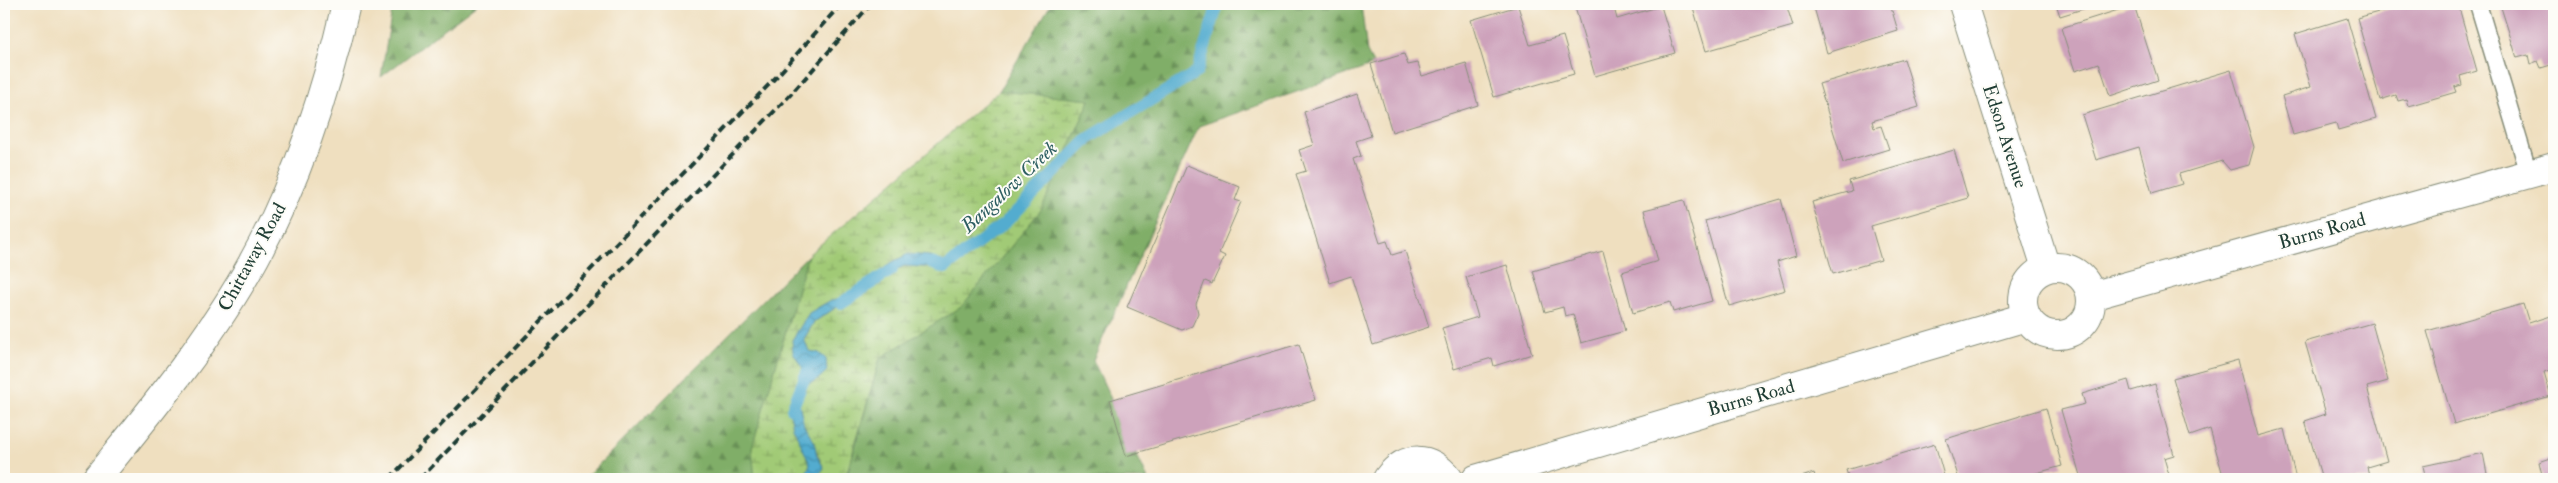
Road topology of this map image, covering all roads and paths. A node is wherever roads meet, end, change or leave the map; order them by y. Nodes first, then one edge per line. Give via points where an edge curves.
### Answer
1 (346, 4) edge
2 (1963, 4) edge
3 (2478, 4) edge
4 (2542, 170) edge
5 (2046, 268) junction
6 (2091, 296) junction
7 (2026, 317) junction
8 (96, 479) edge
9 (1388, 479) edge
10 (1449, 479) edge
11 (1476, 479) edge

1 - 8 street, Chittaway Road via 325,82 290,185 247,272 215,323
2 - 5 street, Edson Avenue
3 - 4 lane
4 - 6 street, Burns Road
5 - 6 street via 2061,266 2074,272 2086,282
5 - 7 street via 2034,275 2025,288 2022,302
6 - 7 street via 2086,320 2066,334 2043,332
7 - 11 street, Burns Road
9 - 10 street via 1395,469 1409,461 1425,460 1439,467

